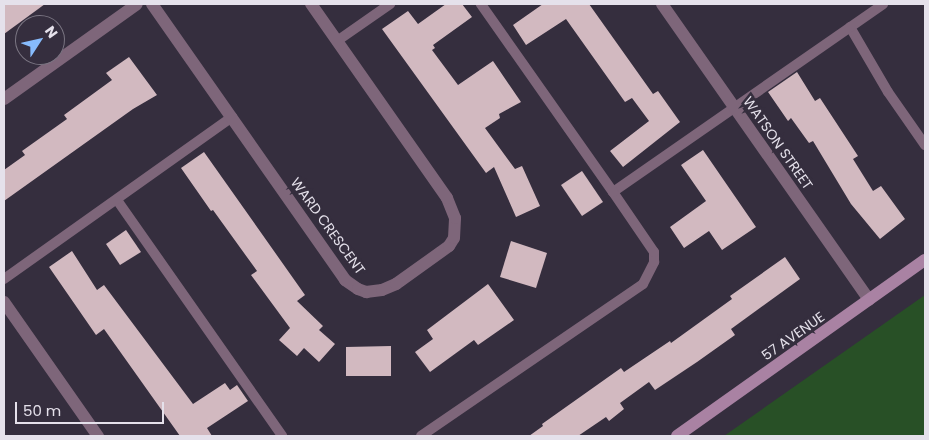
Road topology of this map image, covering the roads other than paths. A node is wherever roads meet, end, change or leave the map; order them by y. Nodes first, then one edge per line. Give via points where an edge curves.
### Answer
1 (137, 4) edge
2 (152, 4) edge
3 (311, 4) edge
4 (390, 4) edge
5 (481, 4) edge
6 (662, 4) edge
7 (883, 4) edge
8 (850, 27) junction
9 (337, 41) junction
10 (4, 99) edge
11 (733, 106) junction
12 (232, 117) junction
13 (925, 145) edge
14 (613, 192) junction
15 (117, 200) junction
16 (925, 260) edge
17 (4, 279) edge
18 (869, 300) junction
19 (4, 302) edge
20 (98, 436) edge
21 (282, 436) edge
22 (421, 436) edge
23 (678, 436) edge

1 - 10 street
2 - 12 street, WARD CRESCENT
3 - 9 street, WARD CRESCENT
4 - 9 lane
5 - 14 lane
6 - 11 street, WATSON STREET
7 - 8 lane
8 - 11 lane
8 - 13 lane via 888,92
9 - 12 street, WARD CRESCENT via 453,208 454,238 442,252 388,288 366,292 352,286
11 - 14 lane
11 - 18 street, WATSON STREET
12 - 15 lane
14 - 22 lane via 654,252 654,262 643,284
15 - 17 lane
15 - 21 lane
16 - 18 street, 57 AVENUE
18 - 23 street, 57 AVENUE
19 - 20 street

